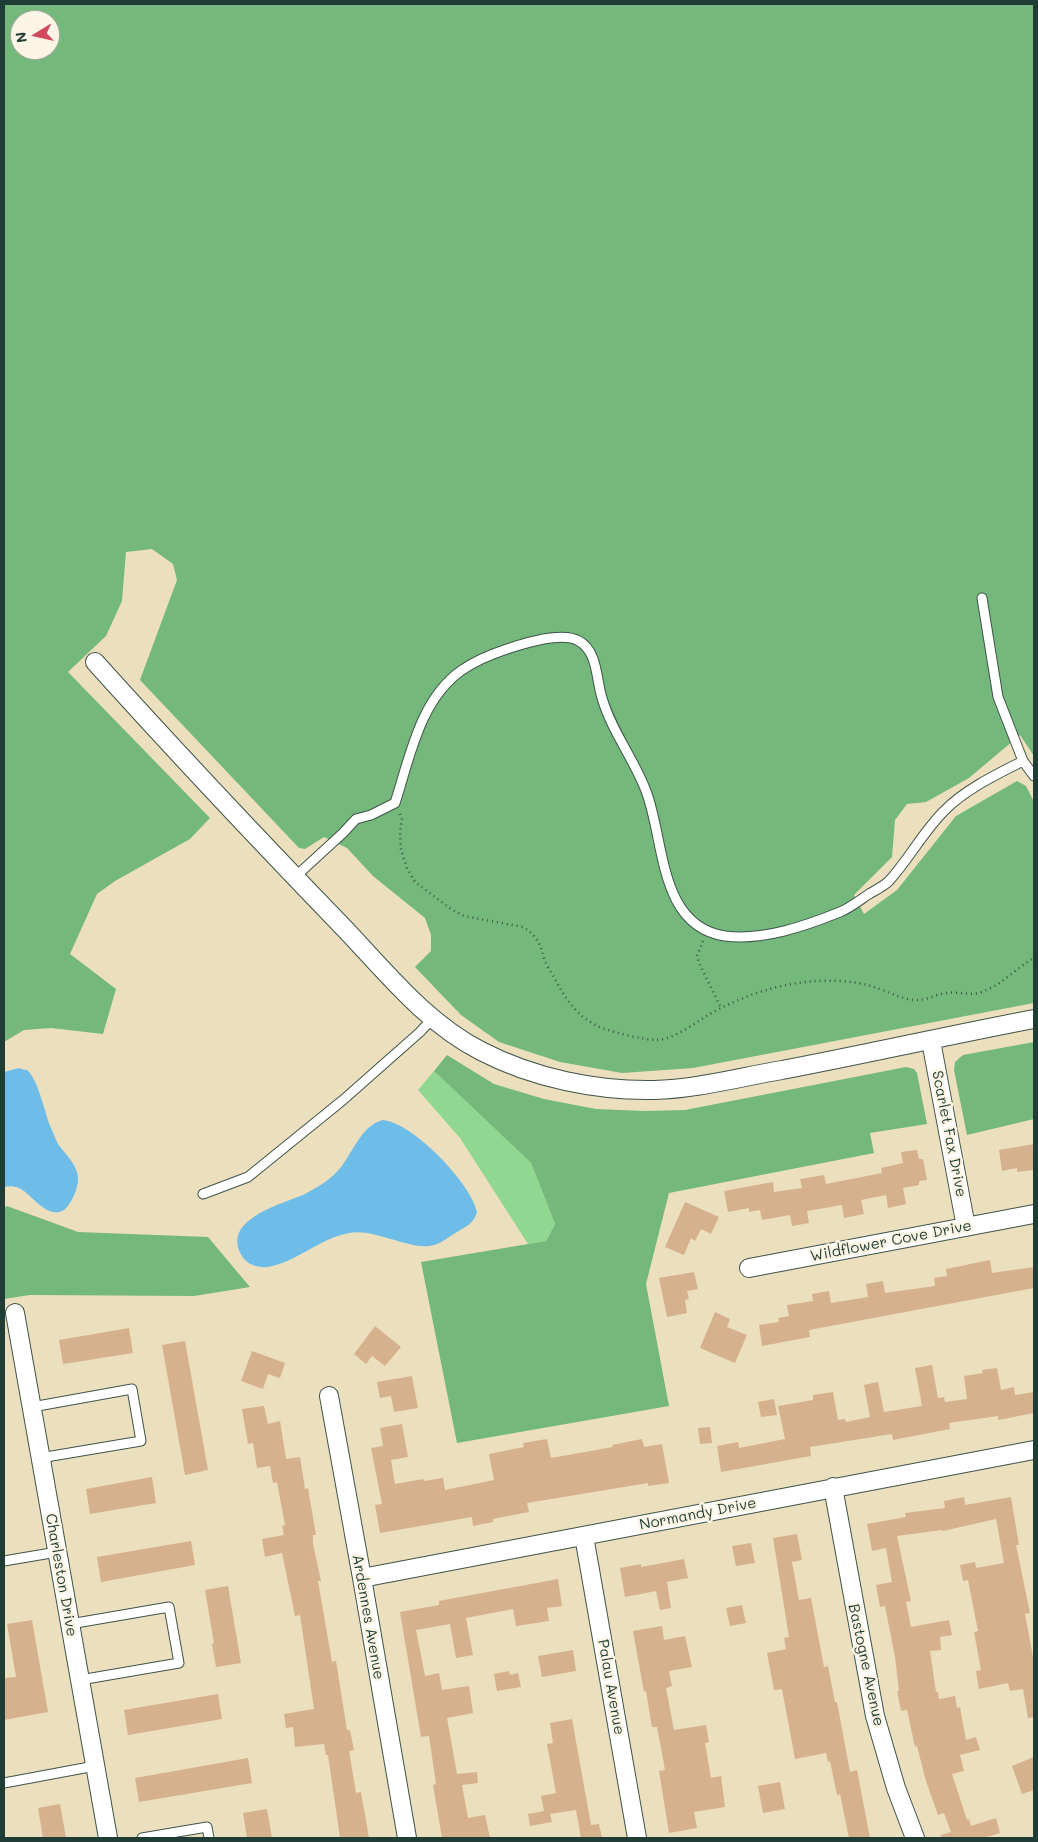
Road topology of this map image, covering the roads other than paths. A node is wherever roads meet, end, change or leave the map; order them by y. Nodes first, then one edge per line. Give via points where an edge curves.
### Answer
1 (982, 598) dead end
2 (95, 662) dead end
3 (1022, 761) junction
4 (1034, 776) edge
5 (295, 877) junction
6 (1034, 1018) edge
7 (432, 1019) junction
8 (931, 1041) junction
9 (203, 1194) dead end
10 (1034, 1214) edge
11 (966, 1227) junction
12 (749, 1268) dead end
13 (9, 1314) edge
14 (329, 1396) dead end
15 (32, 1407) junction
16 (1034, 1450) edge
17 (40, 1458) junction
18 (832, 1487) junction
19 (584, 1536) junction
20 (57, 1552) junction
21 (4, 1561) edge
22 (362, 1578) junction
23 (70, 1624) junction
24 (80, 1680) junction
25 (96, 1766) junction
26 (4, 1783) edge
27 (108, 1838) edge
28 (142, 1838) edge
29 (209, 1838) edge
30 (407, 1838) edge
31 (637, 1838) edge
32 (915, 1838) edge

1 - 3 lane via 998,697
2 - 5 street
3 - 4 lane
3 - 5 lane via 977,786 944,810 888,882 842,911 774,933 745,937 707,932 683,912 673,894 646,789 611,722 592,655 586,646 566,637 526,643 464,668 442,688 429,707 395,803 356,819
5 - 7 street
6 - 8 street
7 - 8 street via 480,1051 503,1061 562,1080 618,1089 656,1090 693,1086
7 - 9 lane via 344,1100 248,1177
8 - 11 street, Scarlet Fax Drive
10 - 11 street, Wildflower Cove Drive
11 - 12 street, Wildflower Cove Drive
13 - 15 street, Charleston Drive
14 - 22 street, Ardennes Avenue
15 - 17 street, Charleston Drive
15 - 17 lane via 132,1389 141,1441
16 - 18 street, Normandy Drive
17 - 20 street, Charleston Drive
18 - 19 street, Normandy Drive
18 - 32 street, Bastogne Avenue via 875,1716
19 - 22 street, Normandy Drive
19 - 31 street, Palau Avenue
20 - 21 lane
20 - 23 street, Charleston Drive
22 - 30 street, Ardennes Avenue
23 - 24 street, Charleston Drive
23 - 24 lane via 169,1607 179,1663
24 - 25 street, Charleston Drive
25 - 26 lane
25 - 27 street, Charleston Drive
28 - 29 lane via 207,1827

